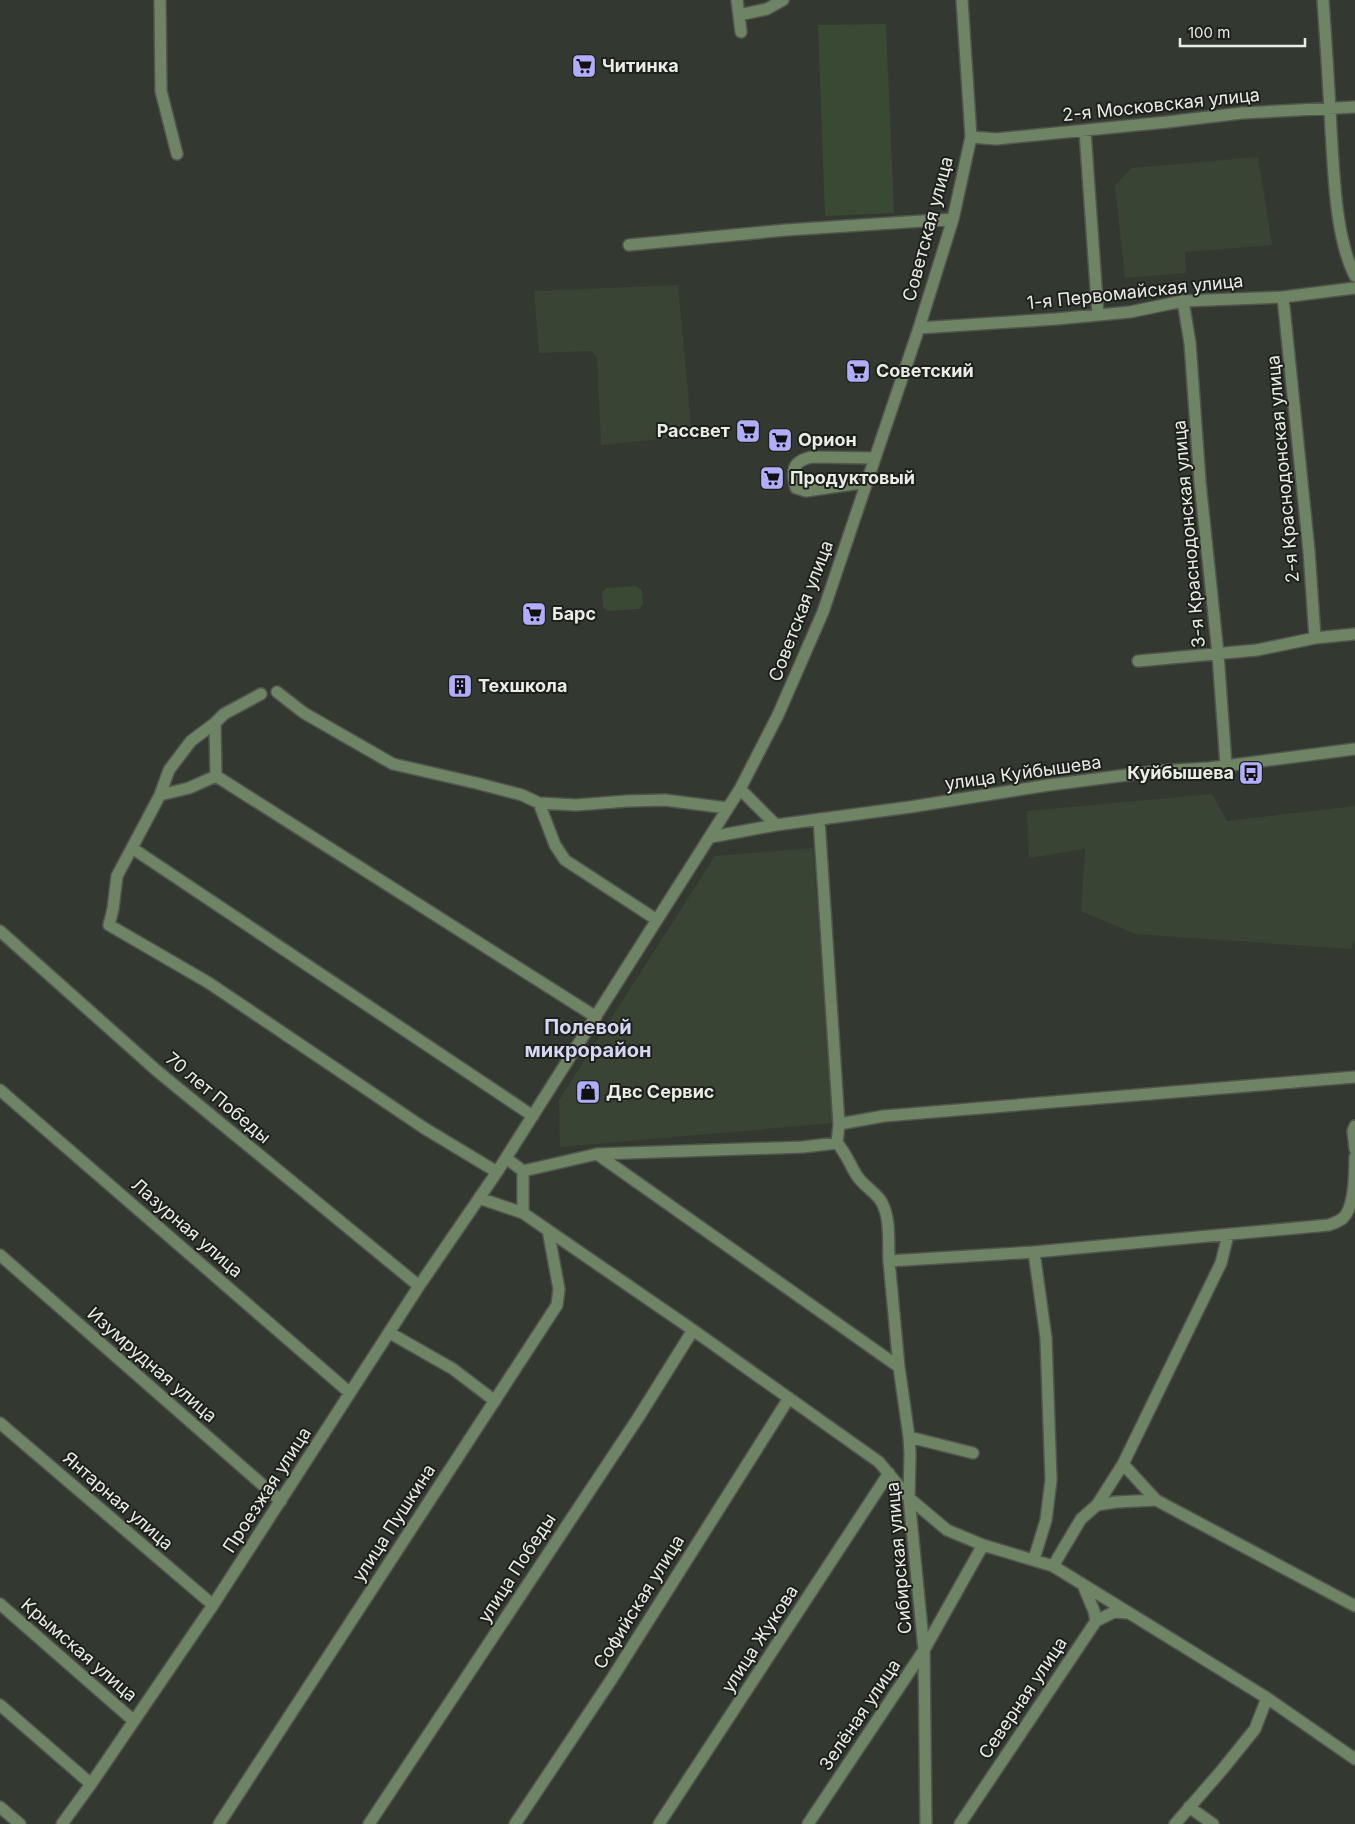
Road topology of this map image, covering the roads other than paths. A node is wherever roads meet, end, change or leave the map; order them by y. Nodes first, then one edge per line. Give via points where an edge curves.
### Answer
1 (160, 0) edge
2 (737, 0) edge
3 (783, 0) edge
4 (962, 0) edge
5 (1323, 0) edge
6 (739, 15) junction
7 (741, 32) dead end
8 (1355, 107) edge
9 (1330, 108) junction
10 (1085, 131) junction
11 (970, 137) junction
12 (177, 154) dead end
13 (953, 220) junction
14 (629, 245) dead end
15 (1355, 276) edge
16 (1355, 288) edge
17 (1284, 297) junction
18 (1183, 301) junction
19 (1098, 315) junction
20 (918, 328) junction
21 (875, 458) junction
22 (867, 482) junction
23 (1355, 634) edge
24 (1315, 638) junction
25 (1218, 654) junction
26 (1138, 660) dead end
27 (276, 692) dead end
28 (261, 694) dead end
29 (215, 723) junction
30 (1355, 749) edge
31 (1226, 765) junction
32 (216, 776) junction
33 (740, 789) junction
34 (160, 795) junction
35 (539, 803) junction
36 (727, 808) junction
37 (819, 819) junction
38 (776, 825) junction
39 (711, 837) junction
40 (132, 848) junction
41 (657, 920) junction
42 (0, 931) edge
43 (596, 1017) junction
44 (1355, 1077) edge
45 (0, 1090) edge
46 (533, 1116) junction
47 (839, 1124) junction
48 (1355, 1126) edge
49 (837, 1143) junction
50 (1355, 1149) edge
51 (597, 1154) junction
52 (1355, 1157) edge
53 (506, 1158) junction
54 (523, 1171) junction
55 (497, 1172) junction
56 (479, 1198) junction
57 (523, 1213) junction
58 (548, 1230) junction
59 (1228, 1235) junction
60 (1034, 1252) junction
61 (0, 1255) edge
62 (889, 1261) junction
63 (420, 1286) junction
64 (693, 1330) junction
65 (390, 1333) junction
66 (898, 1367) junction
67 (350, 1393) junction
68 (789, 1398) junction
69 (495, 1401) junction
70 (0, 1423) edge
71 (909, 1437) junction
72 (973, 1453) dead end
73 (1123, 1464) junction
74 (889, 1473) junction
75 (909, 1498) junction
76 (1156, 1500) junction
77 (281, 1501) junction
78 (1097, 1506) junction
79 (983, 1545) junction
80 (1034, 1559) junction
81 (1053, 1566) junction
82 (1083, 1584) junction
83 (0, 1604) edge
84 (213, 1605) junction
85 (1355, 1606) edge
86 (1129, 1613) junction
87 (1096, 1621) junction
88 (924, 1650) junction
89 (1267, 1698) junction
90 (0, 1705) edge
91 (134, 1721) junction
92 (1355, 1759) edge
93 (91, 1784) junction
94 (0, 1807) edge
95 (1190, 1807) junction
96 (20, 1824) edge
97 (62, 1824) edge
98 (219, 1824) edge
99 (370, 1824) edge
100 (515, 1824) edge
101 (659, 1824) edge
102 (808, 1824) edge
103 (926, 1824) edge
104 (960, 1824) edge
105 (1175, 1824) edge
106 (1213, 1824) edge

1 - 12 street via 161,91
2 - 6 street
3 - 6 street via 767,9
4 - 11 street, Советская улица
5 - 9 street
6 - 7 street
8 - 9 street, 2-я Московская улица
9 - 10 street, 2-я Московская улица via 1242,113
9 - 15 street via 1334,180 1343,244
10 - 11 street, 2-я Московская улица via 996,139
10 - 19 street
11 - 13 street, Советская улица
13 - 14 street
13 - 20 street, Советская улица
16 - 17 street, 1-я Первомайская улица
17 - 18 street, 1-я Первомайская улица
17 - 24 street, 2-я Краснодонская улица
18 - 19 street, 1-я Первомайская улица
18 - 25 street, 3-я Краснодонская улица via 1190,342 1200,482
19 - 20 street, 1-я Первомайская улица
20 - 21 street, Советская улица
21 - 22 street, Советская улица
21 - 22 street via 802,459 794,467 792,477 796,488 806,491
22 - 33 street, Советская улица via 823,612 778,715
23 - 24 street
24 - 25 street
25 - 26 street
25 - 31 street, 3-я Краснодонская улица
27 - 35 street via 304,713 393,764 522,795
28 - 29 street via 224,714
29 - 32 street
29 - 34 street via 191,741 169,770
30 - 31 street, улица Куйбышева
31 - 37 street, улица Куйбышева via 1049,785
32 - 34 street via 189,788
32 - 43 street
33 - 36 street, Советская улица
33 - 38 street
34 - 40 street
35 - 36 street via 576,805 665,800
35 - 41 street via 555,845 565,860
36 - 39 street, Советская улица
37 - 38 street, улица Куйбышева
37 - 47 street
38 - 39 street, улица Куйбышева
39 - 41 street, Советская улица
40 - 46 street
40 - 55 street via 117,876 109,926 209,983 424,1128
41 - 43 street, Советская улица
42 - 63 street, 70 лет Победы via 156,1070
43 - 46 street, Советская улица
44 - 47 street via 884,1116
45 - 67 street, Лазурная улица
46 - 53 street, Советская улица
47 - 49 street
48 - 50 street
49 - 51 street
49 - 62 street, Сибирская улица via 857,1176 880,1200 887,1214
51 - 54 street
51 - 66 street
52 - 59 street via 1355,1180 1343,1218 1329,1225
53 - 54 street
53 - 55 street, Советская улица
54 - 57 street
55 - 56 street, Проезжая улица
56 - 57 street
56 - 63 street, Проезжая улица
57 - 58 street
58 - 64 street
58 - 69 street, улица Пушкина via 559,1288 557,1305
59 - 60 street
59 - 73 street via 1221,1263
60 - 62 street
60 - 80 street via 1046,1338 1051,1480 1046,1520
61 - 77 street, Изумрудная улица
62 - 66 street, Сибирская улица
63 - 65 street, Проезжая улица
64 - 68 street
64 - 99 street, улица Победы
65 - 67 street, Проезжая улица
65 - 69 street via 453,1369
66 - 71 street, Сибирская улица
67 - 77 street, Проезжая улица
68 - 74 street via 879,1462
68 - 100 street, Софийская улица via 611,1680
69 - 98 street, улица Пушкина
70 - 84 street, Янтарная улица
71 - 72 street
71 - 75 street, Сибирская улица
73 - 76 street
73 - 78 street
74 - 75 street
74 - 101 street, улица Жукова
75 - 79 street via 947,1530
75 - 88 street, Сибирская улица
76 - 78 street
76 - 85 street
77 - 84 street, Проезжая улица
78 - 81 street via 1082,1519
79 - 80 street
79 - 88 street, Зелёная улица
80 - 81 street
81 - 82 street
82 - 86 street
82 - 87 street
83 - 91 street, Крымская улица
84 - 91 street, Проезжая улица
86 - 87 street via 1114,1612
86 - 89 street
87 - 104 street, Северная улица
88 - 102 street, Зелёная улица
88 - 103 street, Сибирская улица
89 - 92 street
89 - 95 street via 1255,1729
90 - 93 street
91 - 93 street, Проезжая улица
93 - 97 street, Проезжая улица
94 - 96 street
95 - 105 street
95 - 106 street

